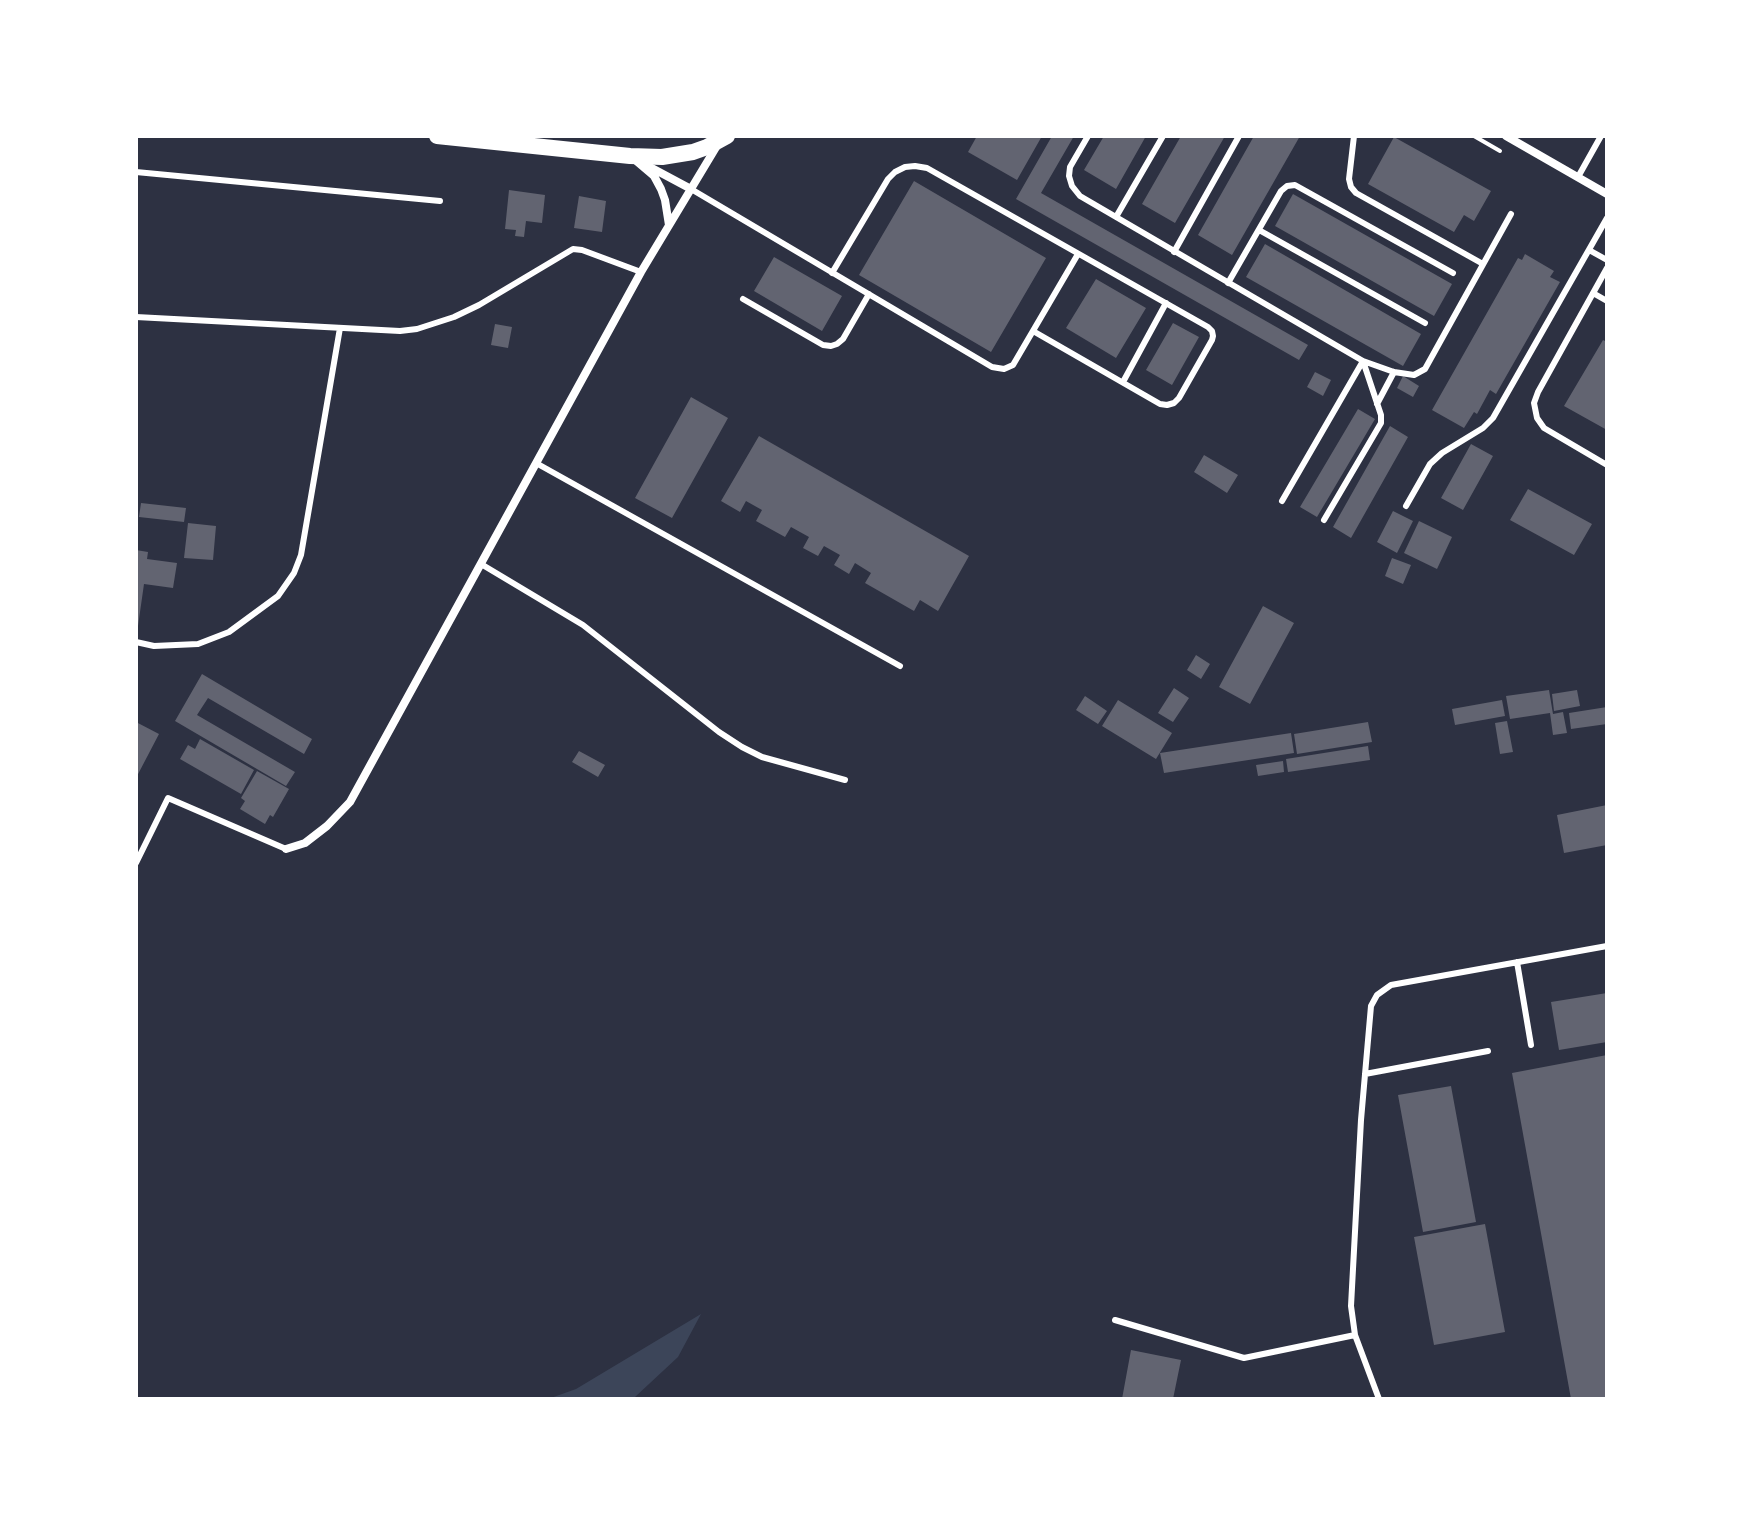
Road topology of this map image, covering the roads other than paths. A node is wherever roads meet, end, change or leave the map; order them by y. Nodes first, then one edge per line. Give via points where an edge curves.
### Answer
1 (437, 136) edge
2 (1088, 136) edge
3 (1163, 136) edge
4 (1239, 136) edge
5 (1354, 136) edge
6 (1506, 136) edge
7 (1601, 136) edge
8 (724, 138) edge
9 (630, 156) junction
10 (136, 172) edge
11 (1578, 177) junction
12 (691, 189) junction
13 (1607, 194) edge
14 (440, 201) dead end
15 (1511, 214) dead end
16 (1116, 217) junction
17 (1607, 218) edge
18 (669, 226) junction
19 (1259, 230) junction
20 (1589, 250) junction
21 (1174, 252) junction
22 (1078, 254) junction
23 (1607, 260) edge
24 (1483, 264) junction
25 (1607, 268) edge
26 (641, 272) junction
27 (832, 273) junction
28 (1453, 273) dead end
29 (1228, 283) junction
30 (1593, 293) junction
31 (869, 294) junction
32 (743, 299) dead end
33 (1607, 301) edge
34 (1166, 303) junction
35 (136, 317) edge
36 (1425, 323) dead end
37 (340, 328) junction
38 (1033, 331) junction
39 (1363, 361) junction
40 (1394, 372) junction
41 (1123, 382) junction
42 (1377, 404) junction
43 (536, 463) junction
44 (1607, 465) edge
45 (1282, 501) dead end
46 (1406, 506) dead end
47 (1324, 520) dead end
48 (481, 564) junction
49 (136, 642) edge
50 (900, 666) dead end
51 (845, 780) dead end
52 (286, 849) joint
53 (136, 863) edge
54 (1607, 946) edge
55 (1517, 962) junction
56 (1531, 1045) dead end
57 (1488, 1051) dead end
58 (1365, 1074) junction
59 (1115, 1320) dead end
60 (1355, 1335) junction
61 (1379, 1399) edge

1 - 9 main road
2 - 16 lane via 1070,167 1072,186
3 - 16 lane
4 - 21 lane
5 - 24 lane via 1349,179 1356,193
6 - 11 street
7 - 11 lane
8 - 9 main road via 679,156
8 - 12 street
9 - 12 street
9 - 18 street via 654,176
10 - 14 lane
11 - 13 street
12 - 18 street
12 - 27 lane
15 - 24 lane
16 - 21 lane
17 - 20 lane
18 - 26 street
19 - 28 lane via 1281,191 1295,185
19 - 29 lane
19 - 36 lane
20 - 23 lane
20 - 46 lane via 1493,418 1430,464
21 - 29 lane
22 - 27 lane via 915,166 888,179
22 - 34 lane
22 - 38 lane
24 - 40 lane via 1425,369 1414,375
25 - 30 lane
26 - 37 lane via 573,249 479,305 433,325 400,331
26 - 43 street
27 - 31 lane
29 - 39 lane
30 - 33 lane
30 - 44 lane via 1534,403 1544,428
31 - 32 lane via 843,339 831,346
31 - 38 lane via 992,367 1013,365
34 - 41 lane
34 - 41 lane via 1208,327 1212,340 1174,403 1160,404
35 - 37 lane
37 - 49 lane via 294,573 278,596 229,632 198,644
38 - 41 lane
39 - 40 lane
39 - 42 lane
39 - 45 lane
40 - 42 lane
42 - 47 lane via 1381,423
43 - 48 street
43 - 50 lane
48 - 51 lane via 583,625 742,747
48 - 52 street via 350,802 305,843
52 - 53 lane via 168,798
54 - 55 lane
55 - 56 lane
55 - 58 lane via 1391,985 1377,995 1371,1006
57 - 58 lane
58 - 60 lane via 1351,1306
59 - 60 lane via 1244,1358
60 - 61 lane

